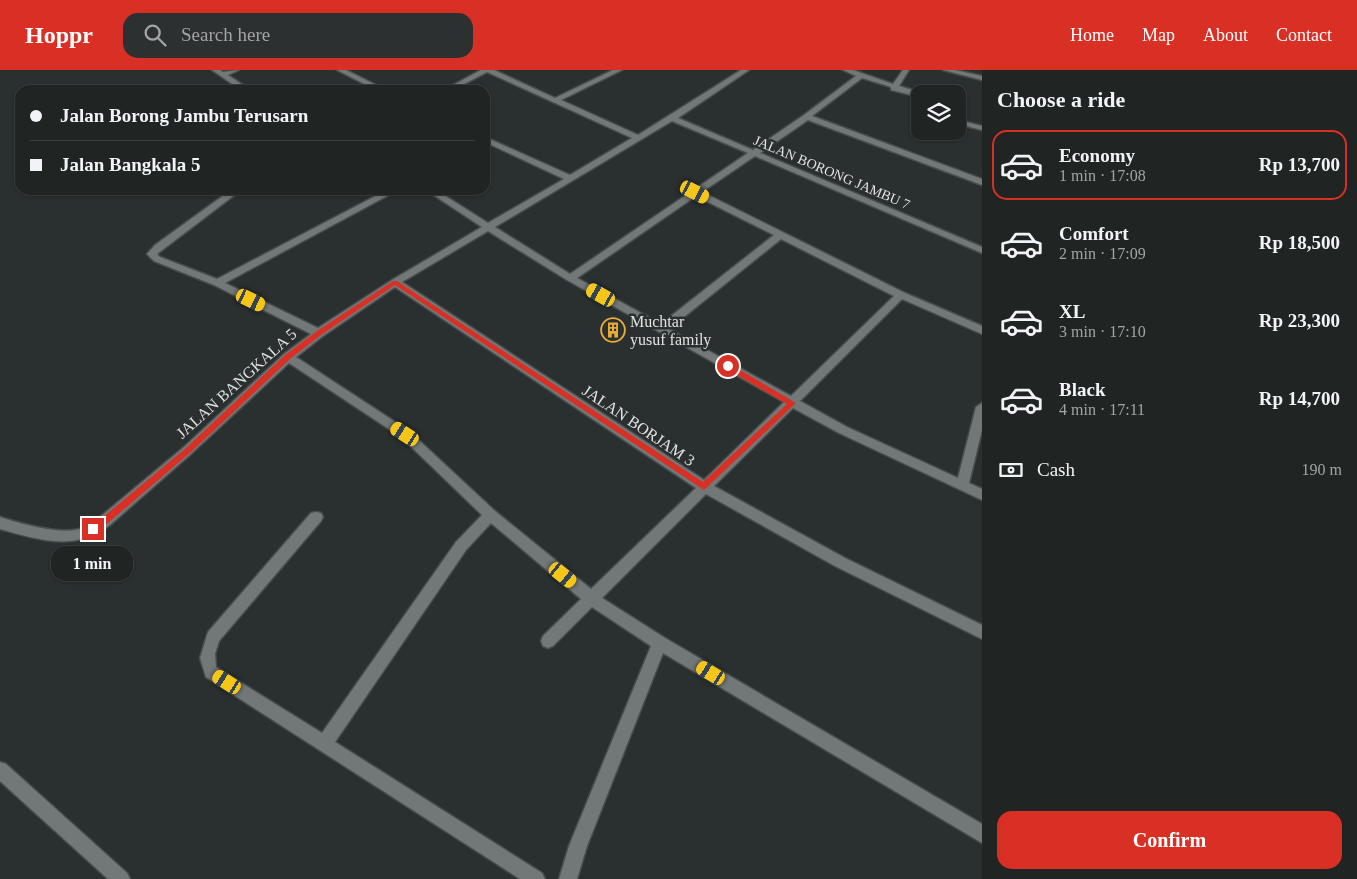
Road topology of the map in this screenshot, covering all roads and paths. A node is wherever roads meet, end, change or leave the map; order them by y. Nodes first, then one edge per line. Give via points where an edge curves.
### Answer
1 (214, 70) edge
2 (236, 70) edge
3 (340, 70) edge
4 (358, 70) edge
5 (487, 70) edge
6 (619, 70) edge
7 (728, 70) edge
8 (846, 70) edge
9 (906, 70) edge
10 (946, 70) edge
11 (743, 72) edge
12 (349, 74) junction
13 (222, 75) junction
14 (861, 75) junction
15 (982, 78) edge
16 (238, 85) edge
17 (372, 85) edge
18 (458, 85) edge
19 (894, 88) junction
20 (911, 93) edge
21 (556, 100) junction
22 (806, 117) junction
23 (672, 118) junction
24 (966, 124) edge
25 (982, 128) edge
26 (638, 138) junction
27 (490, 141) edge
28 (751, 153) junction
29 (569, 178) junction
30 (982, 182) edge
31 (695, 192) junction
32 (230, 195) edge
33 (384, 195) edge
34 (438, 195) edge
35 (488, 228) junction
36 (781, 234) junction
37 (981, 246) edge
38 (570, 278) junction
39 (395, 282) junction
40 (217, 283) junction
41 (901, 295) junction
42 (662, 329) junction
43 (982, 330) edge
44 (319, 333) junction
45 (288, 357) junction
46 (793, 403) junction
47 (982, 406) edge
48 (962, 485) junction
49 (704, 487) junction
50 (982, 494) edge
51 (490, 515) junction
52 (316, 517) dead end
53 (2, 526) edge
54 (592, 599) junction
55 (982, 632) edge
56 (548, 641) dead end
57 (660, 643) junction
58 (325, 743) junction
59 (0, 770) edge
60 (982, 834) edge
61 (121, 879) edge
62 (536, 879) edge
63 (568, 879) edge

1 - 13 street
2 - 13 street
3 - 12 street
4 - 12 street
5 - 18 street
5 - 21 street
6 - 21 street
7 - 11 street
8 - 14 street
9 - 19 street
10 - 15 street
11 - 23 street, JALAN BANGKALA 5
12 - 17 street
13 - 16 street
14 - 19 street
14 - 22 street
19 - 20 street
21 - 26 street
22 - 28 street
22 - 30 street
23 - 26 street, JALAN BANGKALA 5
23 - 28 street, JALAN BORONG JAMBU 7
24 - 25 street
26 - 29 street, JALAN BANGKALA 5
27 - 29 street
28 - 31 street
28 - 37 street, JALAN BORONG JAMBU 7
29 - 35 street, JALAN BANGKALA 5
31 - 36 street
31 - 38 street
32 - 40 street via 152,254 157,259
33 - 40 street
34 - 35 street
35 - 38 street
35 - 39 street, JALAN BANGKALA 5
36 - 41 street
36 - 42 street
38 - 42 street
39 - 44 street, JALAN BANGKALA 5
39 - 49 street, JALAN BORJAM 3
40 - 44 street
41 - 43 street
41 - 46 street
42 - 46 street
44 - 45 street, JALAN BANGKALA 5
45 - 51 street via 405,434
45 - 53 street, JALAN BANGKALA 5 via 188,450 93,529 81,534 56,535
46 - 48 street
46 - 49 street
47 - 48 street
48 - 50 street
49 - 54 street
49 - 55 street, JALAN BORJAM 3 via 840,562
51 - 54 street
51 - 58 street via 461,546
52 - 58 street via 213,637 206,662 211,672
54 - 56 street
54 - 57 street
57 - 60 street
57 - 63 street via 578,846
58 - 62 street via 356,766
59 - 61 street

